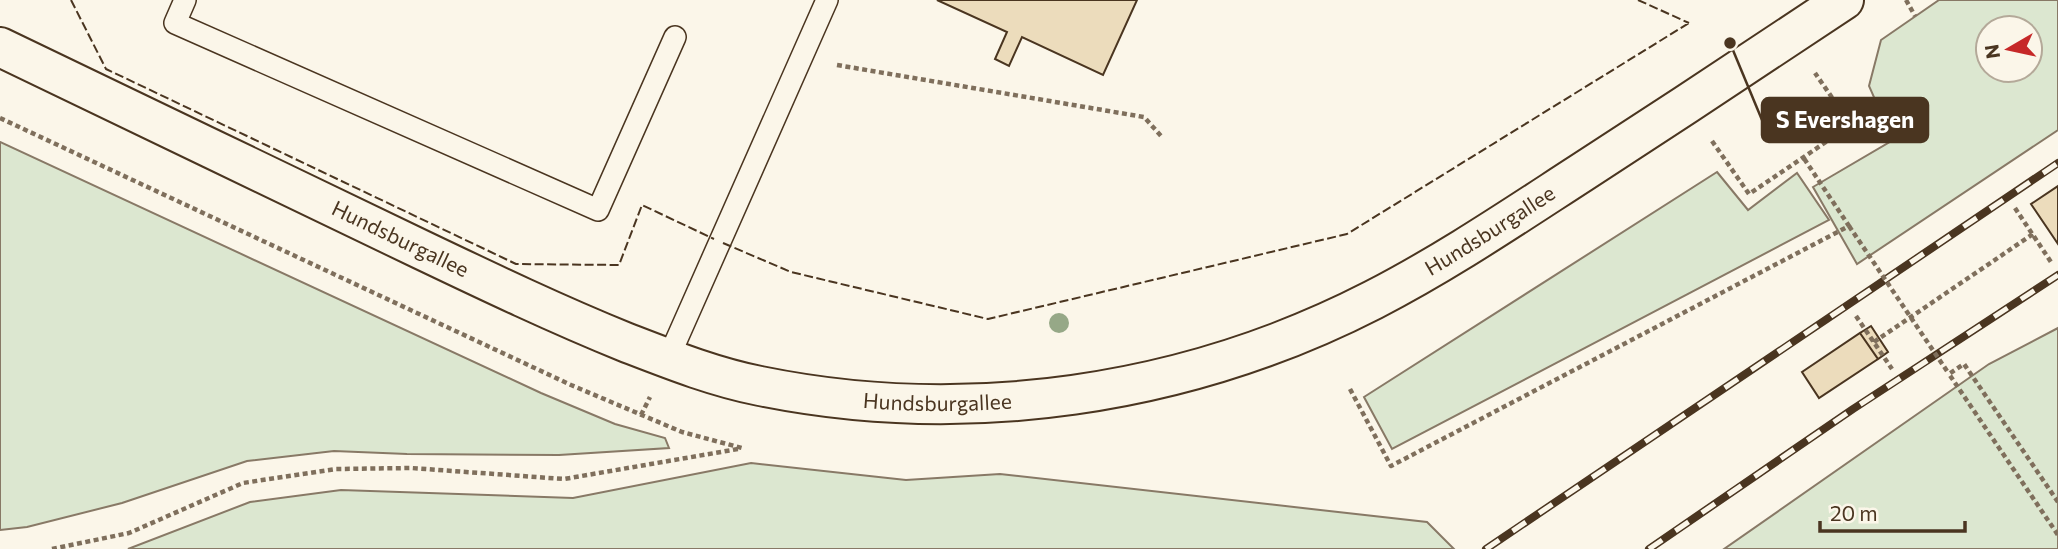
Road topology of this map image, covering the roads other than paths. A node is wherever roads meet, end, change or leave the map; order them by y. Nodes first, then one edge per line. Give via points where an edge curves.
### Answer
1 (185, 0) edge
2 (827, 0) edge
3 (1844, 0) edge
4 (675, 37) dead end
5 (0, 47) edge
6 (668, 359) junction

1 - 4 lane via 175,23 598,210
2 - 6 lane
3 - 6 street, Hundsburgallee via 1460,251 1372,301 1300,334 1221,362 1132,386 1041,399 927,405 840,399 756,386
5 - 6 street, Hundsburgallee via 552,312

